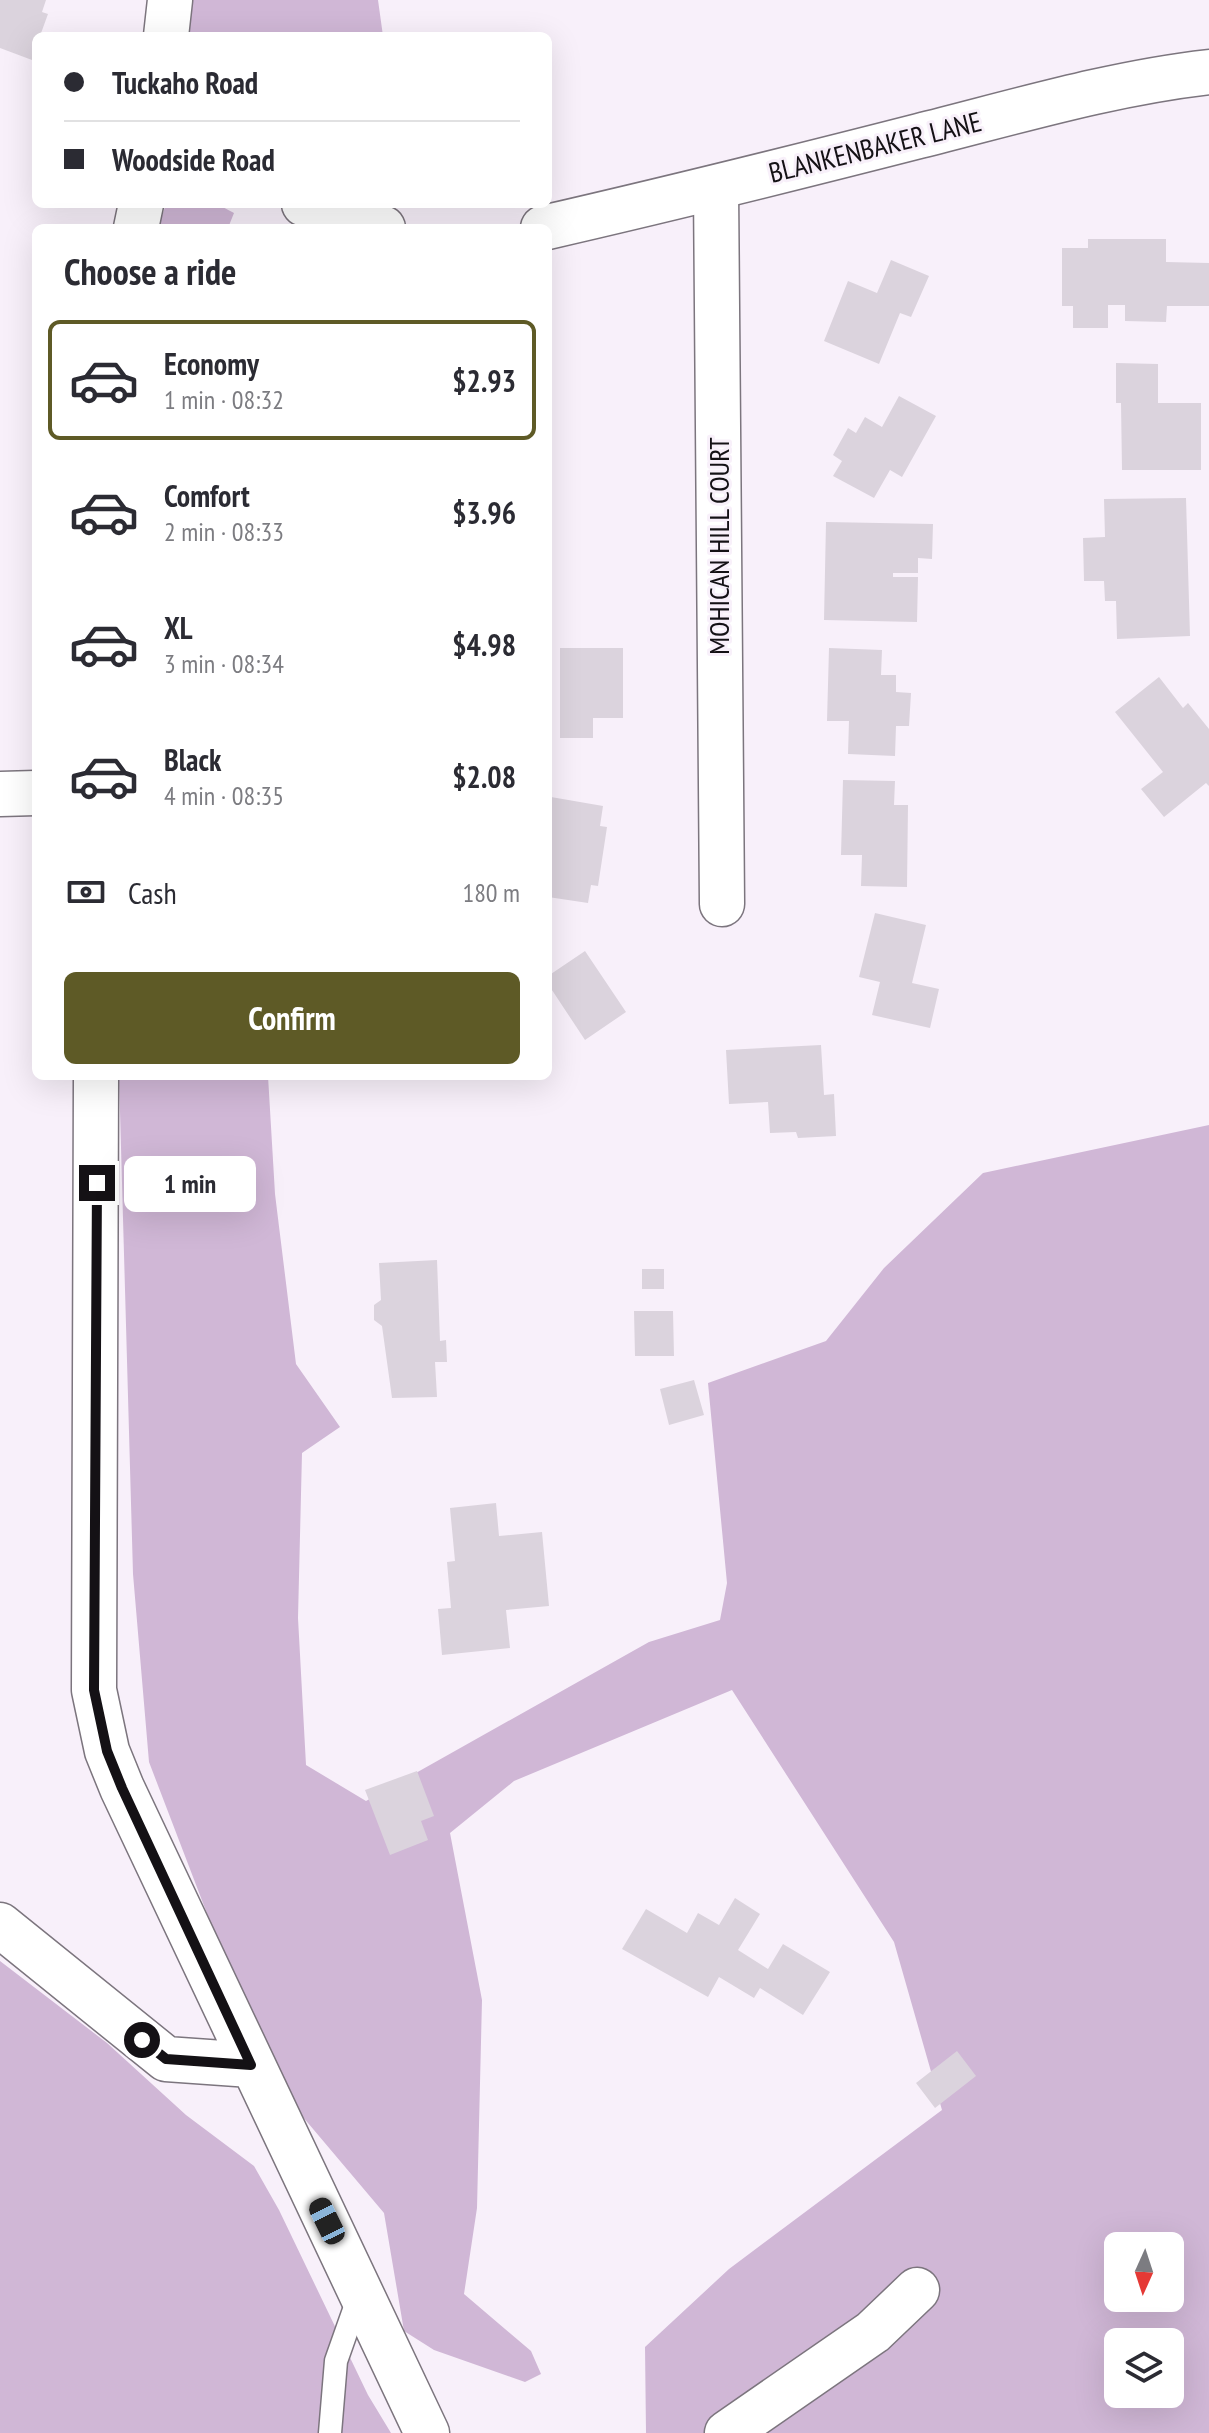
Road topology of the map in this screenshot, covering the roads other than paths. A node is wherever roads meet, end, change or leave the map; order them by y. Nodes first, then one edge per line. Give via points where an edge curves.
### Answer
1 (170, 0) edge
2 (166, 32) edge
3 (1209, 72) edge
4 (716, 188) junction
5 (317, 208) edge
6 (370, 224) edge
7 (552, 226) edge
8 (32, 793) edge
9 (0, 794) edge
10 (722, 904) dead end
11 (96, 1080) edge
12 (0, 1925) edge
13 (251, 2065) junction
14 (917, 2290) dead end
15 (360, 2292) junction
16 (330, 2433) edge
17 (427, 2433) edge
18 (727, 2433) edge

1 - 2 street
3 - 4 street, BLANKENBAKER LANE via 1050,103
4 - 7 street, BLANKENBAKER LANE
4 - 10 street, MOHICAN HILL COURT
5 - 6 street
8 - 9 street
11 - 13 street via 94,1690 122,1788
12 - 13 street via 166,2059
13 - 15 street
14 - 18 street via 873,2332
15 - 16 lane via 336,2361
15 - 17 street

